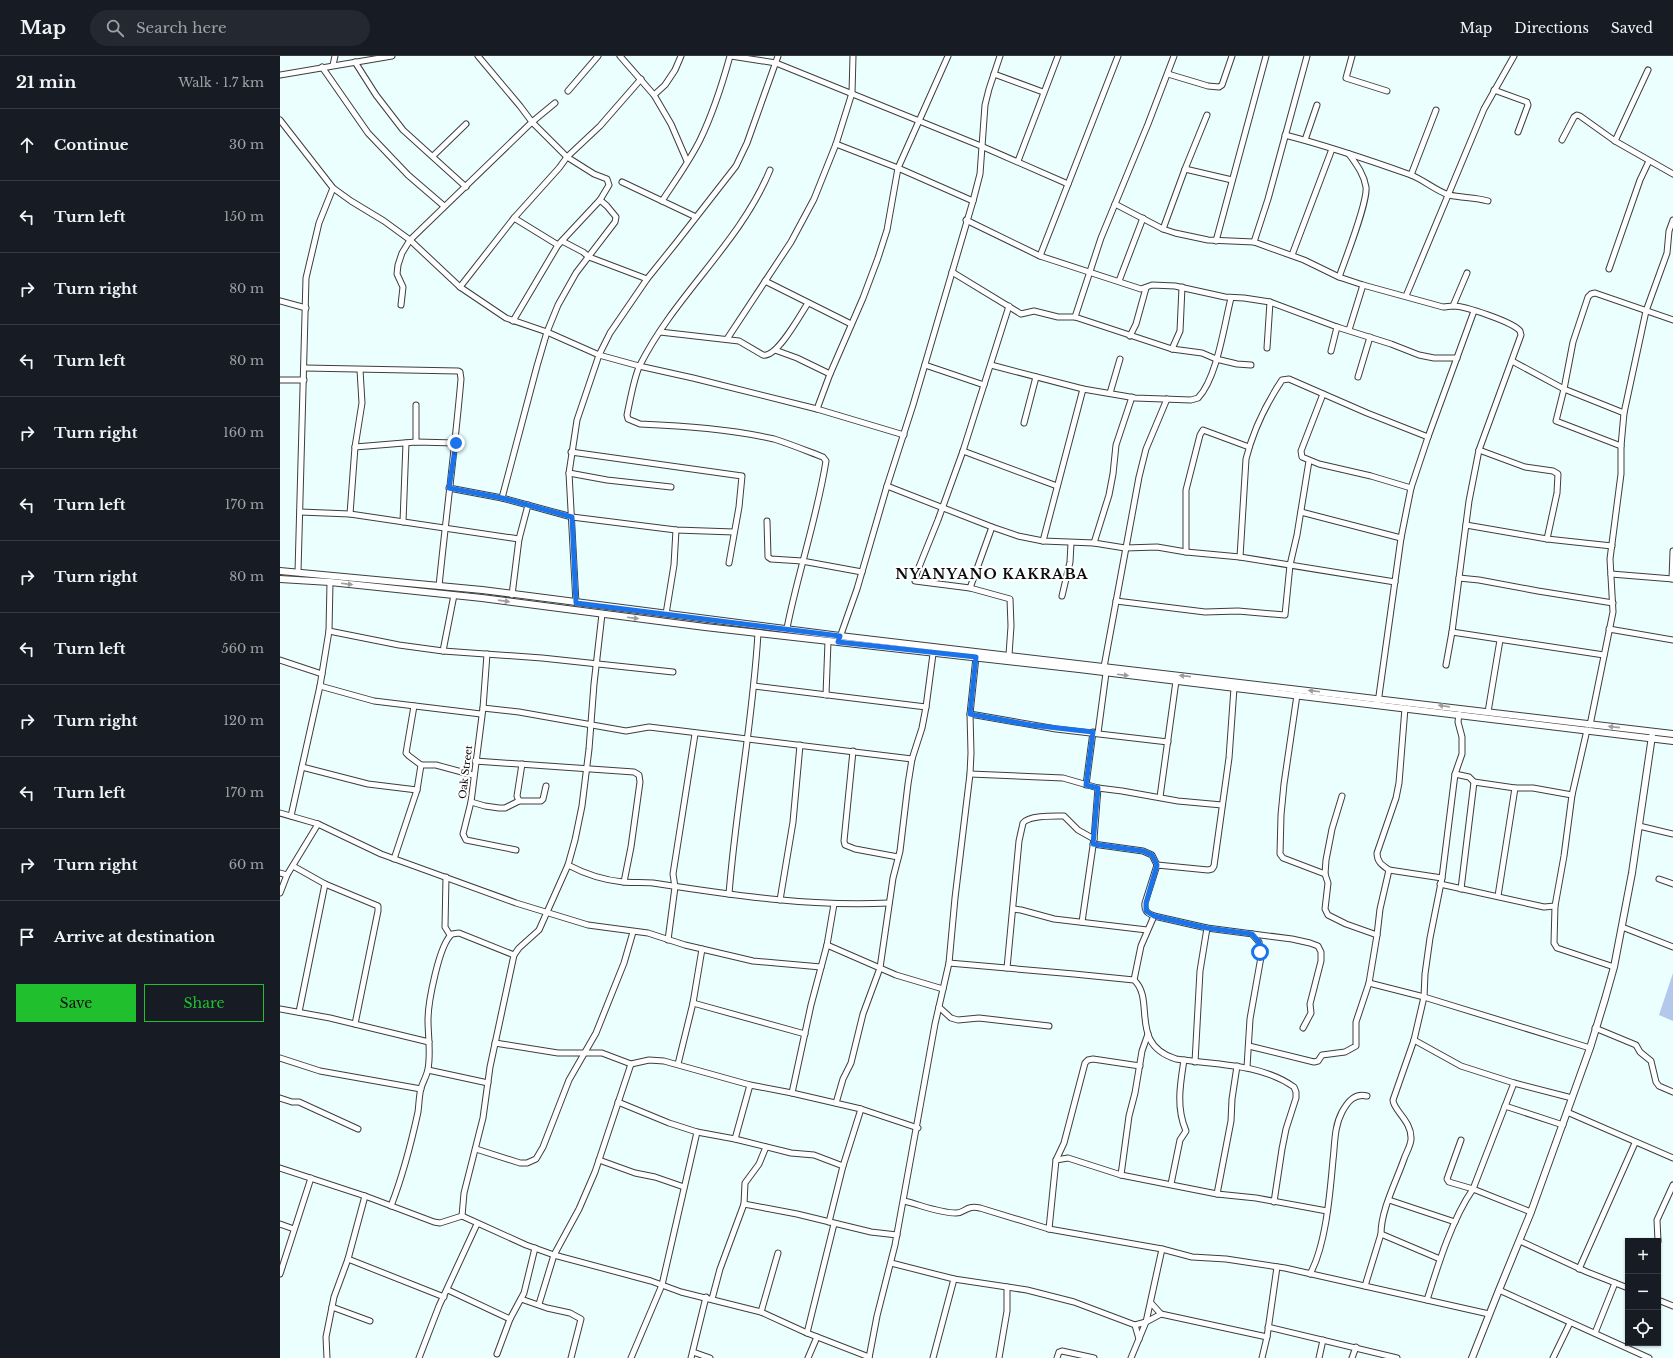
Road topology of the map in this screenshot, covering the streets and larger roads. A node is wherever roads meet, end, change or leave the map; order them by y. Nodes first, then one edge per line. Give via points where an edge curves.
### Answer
1 (335, 56) edge
2 (392, 56) edge
3 (478, 56) edge
4 (598, 56) edge
5 (620, 56) edge
6 (680, 56) edge
7 (730, 56) edge
8 (778, 56) edge
9 (853, 56) edge
10 (948, 56) edge
11 (1000, 56) edge
12 (1058, 56) edge
13 (1118, 56) edge
14 (1174, 56) edge
15 (1232, 56) edge
16 (1266, 56) edge
17 (1308, 56) edge
18 (1352, 56) edge
19 (1514, 56) edge
20 (355, 62) junction
21 (776, 63) junction
22 (333, 65) junction
23 (322, 67) junction
24 (1648, 70) dead end
25 (994, 74) junction
26 (1168, 74) junction
27 (280, 75) edge
28 (641, 79) junction
29 (1494, 90) junction
30 (568, 91) dead end
31 (1387, 91) dead end
32 (1043, 92) junction
33 (852, 93) junction
34 (654, 96) junction
35 (556, 103) dead end
36 (1317, 105) dead end
37 (1436, 110) dead end
38 (1207, 115) dead end
39 (280, 120) edge
40 (919, 120) junction
41 (532, 122) junction
42 (466, 124) dead end
43 (1518, 132) dead end
44 (1285, 135) junction
45 (1305, 140) junction
46 (1562, 140) dead end
47 (1615, 141) junction
48 (836, 144) junction
49 (981, 146) junction
50 (1332, 149) junction
51 (1349, 154) junction
52 (433, 156) junction
53 (567, 156) junction
54 (1018, 161) junction
55 (1649, 161) junction
56 (687, 162) junction
57 (898, 168) junction
58 (1185, 169) junction
59 (770, 170) dead end
60 (1673, 174) edge
61 (1411, 176) junction
62 (1232, 180) junction
63 (622, 182) dead end
64 (1068, 184) junction
65 (466, 187) junction
66 (333, 188) junction
67 (1448, 194) junction
68 (600, 200) junction
69 (662, 201) junction
70 (973, 201) junction
71 (1488, 201) dead end
72 (1114, 204) junction
73 (444, 206) junction
74 (696, 217) junction
75 (514, 218) junction
76 (1143, 218) junction
77 (966, 220) junction
78 (1673, 220) edge
79 (1163, 229) junction
80 (410, 240) junction
81 (1216, 240) junction
82 (1254, 242) junction
83 (560, 243) junction
84 (589, 256) junction
85 (1040, 256) junction
86 (1292, 256) junction
87 (1609, 269) dead end
88 (952, 272) junction
89 (1089, 273) junction
90 (1467, 273) dead end
91 (1339, 277) junction
92 (647, 279) junction
93 (765, 281) junction
94 (1120, 281) junction
95 (1363, 285) junction
96 (460, 287) junction
97 (1182, 287) junction
98 (1146, 288) junction
99 (1406, 296) junction
100 (1231, 298) junction
101 (280, 301) edge
102 (1270, 302) junction
103 (808, 303) junction
104 (401, 305) dead end
105 (1009, 306) junction
106 (1453, 306) junction
107 (306, 308) junction
108 (1474, 311) junction
109 (1646, 311) junction
110 (1075, 317) junction
111 (1673, 320) edge
112 (513, 321) junction
113 (851, 324) junction
114 (1337, 327) junction
115 (1349, 330) junction
116 (547, 332) junction
117 (660, 332) junction
118 (1130, 336) junction
119 (1370, 337) junction
120 (728, 339) junction
121 (1267, 348) dead end
122 (775, 350) junction
123 (1172, 350) junction
124 (1331, 351) dead end
125 (599, 355) junction
126 (1120, 358) dead end
127 (1457, 358) junction
128 (1216, 359) junction
129 (1512, 361) junction
130 (990, 364) junction
131 (925, 365) junction
132 (1251, 365) dead end
133 (639, 366) junction
134 (305, 368) junction
135 (360, 370) junction
136 (830, 374) junction
137 (1036, 377) junction
138 (1358, 377) dead end
139 (280, 380) edge
140 (304, 380) junction
141 (984, 385) junction
142 (1083, 389) junction
143 (1564, 389) junction
144 (1110, 393) junction
145 (1323, 394) junction
146 (1132, 397) junction
147 (1167, 398) junction
148 (416, 405) dead end
149 (817, 409) junction
150 (1624, 413) junction
151 (1024, 423) dead end
152 (904, 435) junction
153 (1428, 437) junction
154 (416, 442) junction
155 (406, 443) junction
156 (456, 443) junction
157 (1621, 446) junction
158 (355, 447) junction
159 (1249, 448) junction
160 (1479, 450) junction
161 (963, 451) junction
162 (571, 452) junction
163 (1309, 461) junction
164 (569, 473) junction
165 (887, 486) junction
166 (1057, 486) junction
167 (671, 487) dead end
168 (449, 488) junction
169 (1411, 488) junction
170 (502, 498) junction
171 (528, 505) junction
172 (941, 508) junction
173 (300, 512) junction
174 (1301, 512) junction
175 (350, 514) junction
176 (572, 517) junction
177 (767, 521) dead end
178 (403, 522) junction
179 (1466, 525) junction
180 (992, 527) junction
181 (445, 529) junction
182 (676, 530) junction
183 (734, 532) junction
184 (1401, 538) junction
185 (519, 539) junction
186 (1548, 539) junction
187 (1043, 541) junction
188 (1071, 543) junction
189 (1094, 543) junction
190 (1612, 546) junction
191 (1125, 548) junction
192 (1673, 551) edge
193 (1186, 552) junction
194 (1240, 557) junction
195 (802, 561) junction
196 (730, 562) dead end
197 (1290, 565) junction
198 (280, 571) edge
199 (298, 572) junction
200 (862, 572) junction
201 (1611, 574) junction
202 (1459, 578) junction
203 (280, 579) edge
204 (1672, 579) edge
205 (330, 582) junction
206 (1395, 582) junction
207 (439, 586) junction
208 (970, 588) junction
209 (482, 590) junction
210 (512, 595) junction
211 (454, 596) junction
212 (1062, 596) dead end
213 (482, 598) junction
214 (1116, 601) junction
215 (576, 603) junction
216 (1613, 603) junction
217 (602, 614) junction
218 (666, 614) junction
219 (787, 628) junction
220 (1609, 629) junction
221 (329, 631) junction
222 (1452, 632) junction
223 (758, 633) junction
224 (840, 636) junction
225 (1500, 640) junction
226 (1673, 640) edge
227 (828, 641) junction
228 (838, 642) junction
229 (443, 652) junction
230 (486, 654) junction
231 (934, 654) junction
232 (1009, 655) junction
233 (1604, 655) junction
234 (976, 657) junction
235 (280, 660) edge
236 (596, 664) junction
237 (1446, 665) dead end
238 (1105, 670) junction
239 (673, 672) dead end
240 (322, 674) junction
241 (1176, 681) junction
242 (320, 686) junction
243 (754, 686) junction
244 (1234, 688) junction
245 (826, 695) junction
246 (1297, 695) junction
247 (1379, 698) junction
248 (1377, 705) junction
249 (414, 706) junction
250 (926, 706) junction
251 (1405, 708) junction
252 (482, 711) junction
253 (1488, 712) junction
254 (970, 714) junction
255 (1459, 714) junction
256 (591, 726) junction
257 (1589, 728) junction
258 (1653, 732) junction
259 (1095, 733) junction
260 (696, 734) junction
261 (1673, 734) edge
262 (748, 738) junction
263 (1652, 739) junction
264 (1673, 741) edge
265 (1168, 742) junction
266 (800, 745) junction
267 (853, 751) junction
268 (912, 759) junction
269 (475, 761) junction
270 (522, 764) junction
271 (422, 765) junction
272 (302, 768) junction
273 (586, 770) junction
274 (970, 774) junction
275 (1455, 774) junction
276 (474, 775) junction
277 (1474, 782) junction
278 (1086, 785) junction
279 (546, 786) dead end
280 (1098, 788) junction
281 (1515, 788) junction
282 (417, 790) junction
283 (1572, 795) junction
284 (1342, 796) dead end
285 (1160, 797) junction
286 (471, 802) junction
287 (518, 802) junction
288 (1222, 805) junction
289 (280, 813) edge
290 (291, 816) junction
291 (318, 824) junction
292 (1639, 826) junction
293 (1673, 834) edge
294 (1093, 842) junction
295 (516, 850) dead end
296 (898, 857) junction
297 (394, 858) junction
298 (568, 865) junction
299 (1157, 865) junction
300 (293, 866) junction
301 (1389, 870) junction
302 (280, 873) edge
303 (1325, 874) junction
304 (287, 875) junction
305 (446, 877) junction
306 (1659, 879) dead end
307 (1441, 881) junction
308 (624, 882) junction
309 (325, 884) junction
310 (1673, 884) edge
311 (675, 887) junction
312 (1461, 889) junction
313 (280, 892) edge
314 (729, 894) junction
315 (1498, 896) junction
316 (780, 900) junction
317 (889, 903) junction
318 (834, 904) junction
319 (1555, 906) junction
320 (1013, 909) junction
321 (546, 913) junction
322 (1154, 916) junction
323 (1082, 922) junction
324 (1622, 927) junction
325 (1207, 928) junction
326 (1147, 930) junction
327 (633, 932) junction
328 (1252, 934) junction
329 (450, 935) junction
330 (1377, 935) junction
331 (1264, 936) junction
332 (668, 940) junction
333 (1259, 942) junction
334 (827, 945) junction
335 (1673, 947) edge
336 (702, 949) junction
337 (514, 955) junction
338 (949, 963) junction
339 (822, 967) junction
340 (1614, 967) junction
341 (880, 968) junction
342 (1007, 968) junction
343 (1134, 980) junction
344 (1369, 983) junction
345 (943, 990) junction
346 (1424, 997) junction
347 (693, 1003) junction
348 (939, 1007) junction
349 (280, 1009) edge
350 (299, 1012) junction
351 (355, 1024) junction
352 (1049, 1026) dead end
353 (1303, 1028) dead end
354 (1595, 1028) junction
355 (805, 1034) junction
356 (1148, 1034) junction
357 (1414, 1040) junction
358 (429, 1042) junction
359 (495, 1043) junction
360 (1249, 1046) junction
361 (1590, 1048) junction
362 (583, 1054) junction
363 (280, 1058) edge
364 (1184, 1060) junction
365 (1194, 1062) junction
366 (631, 1064) junction
367 (678, 1064) junction
368 (1140, 1066) junction
369 (1237, 1066) junction
370 (1247, 1067) junction
371 (428, 1070) junction
372 (488, 1083) junction
373 (1514, 1084) junction
374 (750, 1085) junction
375 (421, 1089) junction
376 (1673, 1092) edge
377 (792, 1093) junction
378 (1367, 1096) dead end
379 (280, 1098) edge
380 (1572, 1098) junction
381 (618, 1102) junction
382 (836, 1103) junction
383 (1505, 1106) junction
384 (861, 1109) junction
385 (1567, 1112) junction
386 (1563, 1125) junction
387 (918, 1128) junction
388 (358, 1129) dead end
389 (697, 1132) junction
390 (735, 1139) junction
391 (1461, 1140) dead end
392 (1636, 1143) junction
393 (766, 1147) junction
394 (476, 1149) junction
395 (1673, 1158) edge
396 (599, 1160) junction
397 (1056, 1160) junction
398 (843, 1166) junction
399 (280, 1168) edge
400 (1121, 1175) junction
401 (311, 1178) junction
402 (1171, 1184) junction
403 (1673, 1185) edge
404 (684, 1187) junction
405 (1473, 1189) junction
406 (1217, 1194) junction
407 (365, 1196) junction
408 (1389, 1200) junction
409 (904, 1201) junction
410 (1274, 1202) junction
411 (744, 1204) junction
412 (391, 1206) junction
413 (1327, 1211) junction
414 (1531, 1212) junction
415 (462, 1216) junction
416 (1455, 1222) junction
417 (831, 1223) junction
418 (280, 1224) edge
419 (477, 1224) junction
420 (294, 1229) junction
421 (1049, 1229) junction
422 (1381, 1234) junction
423 (897, 1235) junction
424 (1658, 1238) edge
425 (1520, 1241) junction
426 (535, 1248) junction
427 (1162, 1249) junction
428 (778, 1253) dead end
429 (554, 1255) junction
430 (348, 1259) junction
431 (1440, 1259) junction
432 (891, 1263) junction
433 (1277, 1266) junction
434 (1579, 1269) junction
435 (280, 1274) edge
436 (1310, 1274) junction
437 (954, 1279) junction
438 (1615, 1283) junction
439 (662, 1285) junction
440 (1365, 1286) junction
441 (1007, 1287) junction
442 (1625, 1287) edge
443 (448, 1290) junction
444 (1499, 1290) junction
445 (444, 1297) junction
446 (706, 1298) junction
447 (521, 1299) junction
448 (712, 1299) junction
449 (1427, 1300) junction
450 (1661, 1301) edge
451 (1151, 1303) junction
452 (539, 1304) junction
453 (1673, 1306) edge
454 (332, 1307) junction
455 (761, 1312) junction
456 (1161, 1314) junction
457 (1489, 1314) junction
458 (510, 1319) junction
459 (370, 1321) dead end
460 (1146, 1322) junction
461 (1570, 1323) junction
462 (1135, 1324) junction
463 (1268, 1327) junction
464 (807, 1333) junction
465 (1595, 1334) junction
466 (817, 1337) junction
467 (1267, 1337) junction
468 (1139, 1339) junction
469 (1323, 1340) junction
470 (1356, 1347) junction
471 (693, 1352) junction
472 (497, 1354) dead end
473 (869, 1357) edge
474 (327, 1358) edge
475 (419, 1358) edge
476 (571, 1358) edge
477 (631, 1358) edge
478 (691, 1358) edge
479 (710, 1358) edge
480 (808, 1358) edge
481 (933, 1358) edge
482 (1000, 1358) edge
483 (1058, 1358) edge
484 (1094, 1358) edge
485 (1131, 1358) edge
486 (1262, 1358) edge
487 (1320, 1358) edge
488 (1352, 1358) edge
489 (1397, 1358) edge
490 (1472, 1358) edge
491 (1553, 1358) edge
492 (1649, 1358) edge

1 - 22 street
2 - 20 street
3 - 41 street
4 - 30 street
5 - 28 street
6 - 34 street via 675,70
7 - 21 street
7 - 56 street via 710,118
8 - 21 street
9 - 33 street
10 - 40 street
11 - 25 street
12 - 32 street
13 - 64 street
14 - 26 street
15 - 26 street via 1219,87
16 - 62 street
17 - 44 street
18 - 31 street via 1346,78
19 - 29 street
20 - 22 street
20 - 52 street via 403,130
21 - 33 street
21 - 74 street via 741,155 729,175
22 - 23 street
23 - 27 street
23 - 73 street via 368,133 408,175
24 - 47 street
25 - 32 street
25 - 49 street via 985,105
26 - 72 street
28 - 34 street
28 - 53 street via 600,126
29 - 43 street via 1527,102
29 - 67 street
32 - 54 street
33 - 40 street
33 - 48 street
34 - 56 street via 671,124
35 - 41 street
36 - 45 street
37 - 61 street
38 - 58 street
39 - 66 street
40 - 49 street
40 - 57 street
41 - 53 street
41 - 65 street
42 - 52 street
44 - 45 street
44 - 82 street
45 - 50 street
46 - 47 street via 1574,117 1577,116
47 - 55 street
48 - 57 street
48 - 93 street via 807,213
49 - 54 street
49 - 70 street via 980,174
50 - 51 street
50 - 86 street
51 - 61 street
51 - 91 street via 1363,176 1366,188 1363,205
52 - 65 street
53 - 68 street via 609,181 608,188
53 - 75 street
54 - 64 street
55 - 60 street
55 - 87 street
56 - 69 street
57 - 70 street
57 - 113 street via 883,243
58 - 62 street
58 - 79 street
59 - 117 street via 753,206
61 - 67 street
62 - 81 street
63 - 69 street
64 - 85 street
65 - 73 street
66 - 80 street via 384,220
66 - 107 street via 320,223 306,278
67 - 71 street
67 - 99 street
68 - 83 street
68 - 84 street via 616,217 615,222
69 - 74 street
70 - 77 street
72 - 76 street
72 - 89 street
73 - 80 street
74 - 92 street
75 - 83 street
75 - 96 street
76 - 79 street
76 - 94 street
77 - 85 street
77 - 88 street
78 - 109 street via 1667,253
79 - 81 street via 1189,237
80 - 96 street
80 - 104 street via 398,265 397,274 403,286
81 - 82 street
82 - 86 street
83 - 84 street
83 - 112 street
84 - 92 street
84 - 116 street via 566,290
85 - 89 street
86 - 91 street
88 - 105 street
88 - 131 street
89 - 94 street
89 - 110 street
90 - 106 street
91 - 95 street
92 - 125 street via 610,333
93 - 103 street
93 - 120 street
94 - 98 street via 1142,289
95 - 99 street
95 - 115 street
96 - 112 street
97 - 98 street via 1152,285
97 - 100 street
97 - 123 street via 1180,331
98 - 118 street
99 - 106 street via 1443,307
100 - 102 street
100 - 128 street
101 - 107 street
102 - 114 street
102 - 121 street
103 - 113 street
103 - 122 street
105 - 110 street via 1021,314 1034,311 1058,317
105 - 130 street
106 - 108 street
107 - 134 street
108 - 127 street
108 - 129 street via 1520,331
109 - 111 street
109 - 143 street via 1595,293 1591,294 1573,342
109 - 150 street
110 - 118 street
112 - 116 street
113 - 136 street
114 - 115 street
114 - 124 street
115 - 119 street
116 - 125 street
116 - 170 street
117 - 120 street
117 - 133 street
118 - 123 street
119 - 127 street via 1419,356
119 - 138 street
120 - 122 street via 739,341 767,356
122 - 136 street
123 - 128 street via 1202,353
125 - 133 street
125 - 162 street via 576,420
126 - 144 street
127 - 153 street
128 - 132 street
128 - 147 street via 1198,398
129 - 143 street
129 - 160 street
130 - 137 street
130 - 141 street
131 - 141 street
131 - 152 street
133 - 149 street
133 - 195 street via 627,415 631,422 754,435 800,448 825,459 820,497
134 - 135 street
134 - 140 street
135 - 156 street via 460,372
135 - 158 street via 362,403
136 - 149 street
137 - 142 street
137 - 151 street
139 - 140 street
140 - 173 street
141 - 161 street
142 - 144 street
142 - 166 street
143 - 150 street
143 - 157 street via 1557,423
144 - 146 street
145 - 153 street
145 - 159 street via 1289,379 1282,380 1262,415
145 - 163 street via 1300,451 1302,457
146 - 147 street
146 - 189 street via 1116,445 1110,490
147 - 191 street via 1143,460
148 - 154 street
149 - 152 street
150 - 157 street
152 - 165 street
153 - 169 street
154 - 155 street
154 - 156 street
155 - 158 street
155 - 178 street
156 - 168 street
157 - 190 street via 1621,474
158 - 175 street
159 - 193 street via 1203,430 1186,490
159 - 194 street via 1246,459
160 - 179 street
160 - 186 street via 1525,467 1558,474
161 - 166 street
161 - 172 street
162 - 164 street
162 - 183 street via 742,476
163 - 169 street
163 - 174 street
164 - 167 street
164 - 176 street
165 - 172 street
165 - 200 street
166 - 187 street
168 - 170 street
168 - 181 street
169 - 184 street
170 - 171 street
171 - 176 street
171 - 185 street
172 - 180 street
172 - 208 street via 915,581
173 - 175 street
173 - 199 street
174 - 184 street
174 - 197 street
175 - 178 street
176 - 182 street
176 - 215 street
177 - 195 street via 768,557 776,560
178 - 181 street
179 - 186 street
179 - 202 street
180 - 187 street
180 - 208 street
181 - 185 street
181 - 207 street
182 - 183 street
182 - 218 street via 674,565
183 - 196 street
184 - 206 street
185 - 210 street
186 - 190 street
187 - 188 street
188 - 189 street
188 - 212 street via 1070,562
189 - 191 street
190 - 201 street
191 - 193 street via 1158,547
191 - 214 street
192 - 204 street
193 - 194 street
194 - 197 street
195 - 200 street
195 - 219 street
197 - 206 street
197 - 214 street via 1285,615 1238,611 1205,612
198 - 199 street
199 - 207 street
200 - 224 street
201 - 204 street
201 - 216 street
202 - 216 street
202 - 222 street
203 - 205 street
205 -> 211 street
205 - 221 street
206 - 247 street
207 - 209 street
208 - 232 street via 1010,599
209 - 210 street
209 - 213 street
210 - 215 street
211 - 213 street
211 - 229 street
213 -> 217 street
214 - 238 street
215 - 218 street
216 - 220 street
217 -> 223 street
217 - 236 street
218 - 219 street
219 - 224 street
220 - 226 street
220 - 233 street
221 - 229 street
221 - 240 street
222 - 225 street
222 - 237 street
223 - 227 street
223 - 243 street
224 - 228 street
224 - 232 street
225 - 233 street
225 - 253 street
227 - 228 street
227 - 245 street
228 - 231 street
229 - 230 street
230 - 236 street
230 - 252 street, Oak Street
231 - 234 street
231 - 250 street
232 - 238 street
233 - 257 street
234 - 238 street
234 - 254 street
235 - 240 street
236 - 239 street
236 - 256 street
238 -> 241 street
247 -> 238 street
238 - 259 street
240 - 242 street
241 - 244 street
241 - 265 street
242 - 249 street via 374,701
242 - 272 street
243 - 245 street
243 - 262 street
244 - 246 street
244 - 288 street via 1229,758
245 - 250 street
246 - 248 street
246 - 303 street via 1284,784 1280,854 1283,858
247 - 248 street
253 -> 247 street
248 - 251 street
249 - 252 street
249 - 271 street via 406,753
250 - 268 street
251 - 255 street
251 - 301 street via 1399,783 1377,853 1379,862
252 - 256 street via 519,712
252 - 269 street, Oak Street
253 - 257 street
254 - 259 street
254 - 274 street
255 - 257 street
255 - 275 street via 1462,754
256 - 260 street via 626,731 649,727
256 - 273 street
258 -> 257 street
257 - 263 street
257 - 283 street
258 - 261 street
258 - 263 street
259 - 265 street
259 - 278 street
260 - 262 street via 699,732
260 - 311 street via 673,874
262 - 266 street
262 - 314 street
263 - 264 street
263 - 292 street
265 - 285 street
266 - 267 street
266 - 316 street via 793,822
267 - 268 street
267 - 296 street via 845,845
268 - 296 street
269 - 270 street
269 - 276 street, Oak Street
270 - 273 street
270 - 287 street
271 - 276 street via 436,765
271 - 282 street
272 - 282 street via 368,784
272 - 290 street
273 - 298 street via 578,828
273 - 308 street via 634,772 639,775 631,847
274 - 278 street via 1064,778
274 - 338 street
275 - 277 street via 1469,777
275 - 307 street
276 - 286 street, Oak Street
277 - 281 street
277 - 312 street
278 - 280 street
279 - 287 street via 542,800
280 - 285 street
280 - 294 street
281 - 283 street via 1533,788
281 - 315 street
282 - 297 street
283 - 319 street
284 - 303 street via 1329,842
285 - 288 street
286 - 287 street via 499,808
286 - 295 street, Oak Street via 464,838
288 - 299 street via 1212,869
289 - 290 street
290 - 291 street
291 - 297 street
291 - 300 street
292 - 293 street
292 - 324 street
294 - 299 street via 1143,851 1152,855
294 - 320 street via 1064,816 1025,820 1019,840
294 - 323 street
296 - 317 street
297 - 305 street
298 - 308 street via 584,874
298 - 321 street
299 - 322 street via 1145,907 1148,913
300 - 304 street
300 - 309 street
301 - 307 street
301 - 330 street
302 - 304 street
303 - 330 street via 1328,883 1326,912 1346,924
304 - 313 street
305 - 321 street
305 - 329 street via 445,927
306 - 310 street
307 - 312 street
307 - 346 street via 1430,938
308 - 311 street
309 - 350 street
309 - 351 street via 376,904 378,908
311 - 314 street
311 - 332 street
312 - 315 street
314 - 316 street
315 - 319 street via 1544,907
316 - 318 street
317 - 318 street
317 - 341 street
318 - 334 street
319 - 340 street via 1554,942 1557,948
320 - 323 street via 1054,920
320 - 342 street
321 - 327 street via 588,925
321 - 337 street via 539,930
322 - 325 street
322 - 326 street
323 - 326 street
324 - 335 street
324 - 340 street
325 - 328 street
325 - 365 street via 1200,971
326 - 343 street
327 - 332 street via 648,933
327 - 362 street via 624,963 596,1032
328 - 331 street
328 - 333 street
329 - 337 street via 459,933
329 - 358 street via 441,951 430,1001
330 - 344 street
331 - 333 street
331 - 353 street via 1292,938 1310,943 1318,946 1321,952 1310,1004 1311,1013
332 - 336 street
333 - 360 street via 1261,965 1250,1019
334 - 339 street
334 - 341 street
336 - 339 street via 753,961
336 - 347 street
337 - 359 street
338 - 342 street
338 - 345 street
339 - 355 street
340 - 354 street
341 - 345 street via 896,976
341 - 382 street
342 - 343 street
343 - 356 street via 1142,994
344 - 346 street
344 - 360 street via 1356,1022 1357,1042 1353,1049 1322,1055 1314,1062
345 - 348 street
346 - 357 street
346 - 361 street
347 - 355 street
347 - 367 street
348 - 352 street via 951,1018 958,1020 978,1018
348 - 387 street
349 - 350 street
350 - 351 street
351 - 358 street
354 - 361 street
354 - 376 street via 1636,1045 1651,1061 1659,1086
355 - 377 street
356 - 364 street via 1159,1051
356 - 368 street via 1143,1044
357 - 373 street via 1461,1066
357 - 408 street via 1393,1104 1407,1122 1411,1139
358 - 371 street
359 - 362 street via 558,1053
359 - 372 street
360 - 370 street
361 - 380 street
362 - 366 street via 602,1053
362 - 394 street via 564,1090 536,1159 520,1163
363 - 375 street via 320,1071
364 - 365 street
364 - 402 street via 1179,1105 1186,1131 1180,1140
365 - 369 street
366 - 367 street via 656,1060
366 - 381 street
367 - 374 street
368 - 397 street via 1088,1060 1064,1143
368 - 400 street via 1129,1116
369 - 370 street
369 - 406 street via 1231,1121
370 - 410 street via 1294,1086 1296,1092 1282,1149
371 - 372 street
371 - 375 street
372 - 394 street
373 - 380 street
373 - 383 street
374 - 377 street
374 - 390 street
375 - 412 street via 407,1162
377 - 382 street
378 - 413 street via 1355,1096 1341,1113
379 - 388 street via 299,1102
380 - 385 street
381 - 389 street
381 - 396 street
382 - 384 street
383 - 386 street
383 - 405 street
384 - 387 street
384 - 398 street
385 - 386 street
385 - 392 street
386 - 414 street
387 - 409 street
389 - 390 street
389 - 404 street
390 - 393 street
391 - 405 street via 1447,1179
392 - 395 street
392 - 434 street
393 - 398 street via 814,1155
393 - 411 street via 759,1164 745,1183
394 - 415 street via 464,1193
396 - 404 street
396 - 429 street via 579,1210
397 - 400 street via 1068,1158
397 - 421 street
398 - 417 street
399 - 401 street
400 - 402 street
401 - 407 street
401 - 420 street
402 - 406 street
403 - 424 street via 1657,1220
404 - 439 street
405 - 414 street
405 - 416 street via 1466,1197
406 - 410 street
407 - 412 street
407 - 430 street
408 - 416 street
408 - 422 street
409 - 421 street via 953,1213 962,1212 970,1207 980,1208
409 - 423 street
410 - 413 street
411 - 417 street
411 - 448 street via 722,1263
412 - 415 street via 424,1220 440,1223
413 - 436 street via 1317,1258
414 - 425 street
415 - 419 street
416 - 431 street
417 - 423 street
417 - 464 street
418 - 420 street
419 - 426 street
419 - 443 street
420 - 435 street
421 - 427 street
422 - 431 street
422 - 440 street
423 - 432 street
425 - 434 street
425 - 444 street
426 - 429 street
426 - 447 street
427 - 433 street via 1199,1258
427 - 451 street
428 - 455 street
429 - 439 street
429 - 452 street
430 - 445 street
430 - 454 street
431 - 449 street
432 - 437 street
432 - 473 street via 876,1316
433 - 436 street
433 - 463 street
434 - 438 street
436 - 440 street
437 - 441 street
437 - 481 street
438 - 442 street
438 - 465 street
439 - 446 street
439 - 477 street
440 - 449 street
441 - 462 street via 1074,1302
441 - 482 street via 1007,1312
443 - 445 street
443 - 458 street
444 - 457 street
444 - 461 street
445 - 475 street
446 - 448 street
446 - 471 street
447 - 452 street
447 - 458 street
448 - 455 street
449 - 457 street
450 - 453 street
451 - 456 street
451 - 460 street
452 - 476 street via 581,1319
454 - 459 street
454 - 474 street via 326,1337
455 - 464 street
456 - 460 street
456 - 467 street
457 - 490 street
458 - 472 street
460 - 462 street
460 - 468 street
461 - 465 street
461 - 491 street
462 - 468 street
463 - 467 street
463 - 469 street
464 - 466 street
465 - 492 street
466 - 473 street
466 - 480 street
467 - 486 street
468 - 485 street
469 - 470 street
469 - 487 street
470 - 488 street
470 - 489 street
471 - 478 street
471 - 479 street
483 - 484 street via 1059,1352 1062,1351

